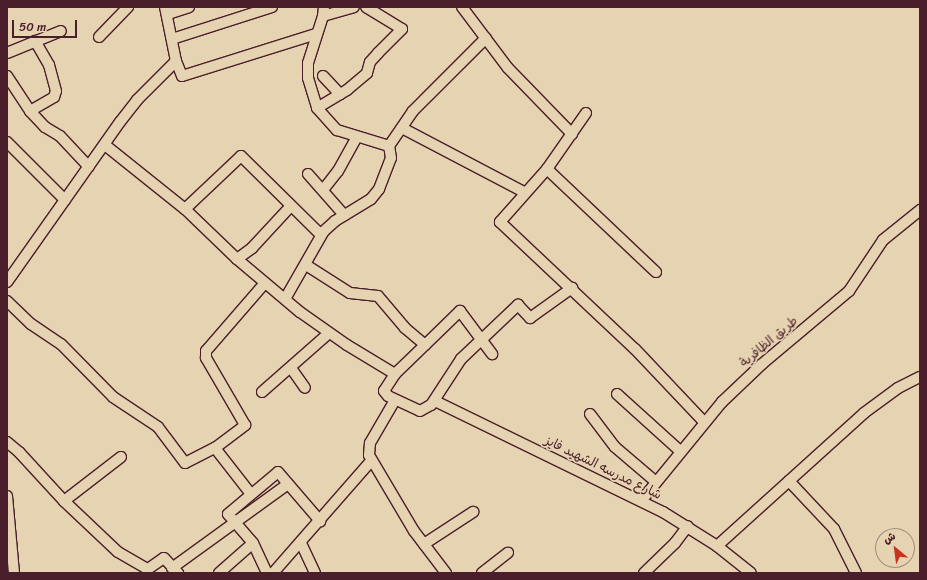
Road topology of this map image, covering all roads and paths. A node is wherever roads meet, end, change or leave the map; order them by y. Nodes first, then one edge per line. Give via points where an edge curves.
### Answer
1 (128, 7) edge
2 (189, 7) edge
3 (272, 7) edge
4 (354, 7) edge
5 (366, 7) edge
6 (462, 7) edge
7 (167, 10) edge
8 (323, 11) edge
9 (61, 31) dead end
10 (316, 34) junction
11 (99, 37) dead end
12 (486, 38) junction
13 (172, 39) junction
14 (35, 41) junction
15 (7, 53) edge
16 (176, 61) junction
17 (323, 76) dead end
18 (7, 77) edge
19 (340, 94) junction
20 (317, 108) junction
21 (30, 111) junction
22 (586, 113) dead end
23 (402, 128) junction
24 (572, 134) junction
25 (357, 136) junction
26 (7, 142) edge
27 (105, 145) junction
28 (389, 146) junction
29 (89, 166) junction
30 (547, 169) junction
31 (308, 174) dead end
32 (323, 190) junction
33 (524, 192) junction
34 (65, 200) junction
35 (290, 207) junction
36 (185, 209) junction
37 (920, 210) edge
38 (344, 215) junction
39 (321, 235) junction
40 (237, 258) junction
41 (306, 265) junction
42 (656, 272) dead end
43 (7, 282) edge
44 (265, 283) junction
45 (572, 288) junction
46 (285, 300) junction
47 (7, 301) edge
48 (329, 333) junction
49 (482, 340) junction
50 (425, 346) junction
51 (492, 354) dead end
52 (290, 368) junction
53 (395, 374) junction
54 (920, 377) edge
55 (304, 388) dead end
56 (262, 392) dead end
57 (616, 394) dead end
58 (395, 400) junction
59 (435, 400) junction
60 (590, 414) dead end
61 (704, 422) junction
62 (7, 442) edge
63 (215, 448) junction
64 (680, 451) junction
65 (121, 457) dead end
66 (371, 461) junction
67 (789, 481) junction
68 (656, 482) junction
69 (288, 484) junction
70 (251, 494) junction
71 (7, 496) edge
72 (641, 501) junction
73 (64, 502) junction
74 (473, 512) dead end
75 (235, 521) junction
76 (320, 521) junction
77 (688, 526) junction
78 (253, 543) junction
79 (301, 543) junction
80 (424, 544) junction
81 (717, 546) junction
82 (508, 553) dead end
83 (175, 570) edge
84 (14, 573) edge
85 (218, 573) edge
86 (267, 573) edge
87 (273, 573) edge
88 (315, 573) edge
89 (446, 573) edge
90 (482, 573) edge
91 (644, 573) edge
92 (751, 573) edge
93 (856, 573) edge

1 - 11 street
2 - 7 street
3 - 13 street
4 - 8 street
5 - 19 street via 402,29 370,62 368,72
6 - 12 street
7 - 13 street
8 - 10 street
9 - 14 street
10 - 16 street via 182,76
10 - 20 street via 308,63 308,78
12 - 23 street via 413,111
12 - 24 street via 508,68
13 - 16 street
14 - 15 street
14 - 21 street via 49,65 56,91 54,97
16 - 27 street via 137,100
17 - 19 street
18 - 21 street
19 - 20 street
20 - 25 street via 337,130
21 - 29 street via 60,136
22 - 24 street
23 - 28 street
23 - 33 street
24 - 30 street
25 - 28 street
25 - 32 street via 338,171
26 - 34 street
27 - 29 street
27 - 36 street
28 - 38 street via 390,158 380,189 371,198
29 - 34 street
30 - 33 street
30 - 42 street
31 - 32 street
32 - 38 street
33 - 45 street via 500,222
34 - 43 street
35 - 36 street via 241,156
35 - 39 street
35 - 40 street via 252,248
36 - 40 street
37 - 61 street, طريق الظافرية via 883,240 850,291 762,364
38 - 39 street
39 - 41 street
40 - 44 street
41 - 46 street
41 - 50 street via 350,293 378,296 405,328
44 - 46 street
44 - 63 street via 206,351 206,358 245,425
45 - 49 street via 530,318 518,305
45 - 61 street via 640,353
46 - 48 street
47 - 63 street via 31,324 61,344 113,397 158,427 185,463
48 - 52 street
48 - 53 street
49 - 50 street via 460,311
49 - 51 street
49 - 59 street via 461,359
50 - 53 street
52 - 55 street
52 - 56 street
53 - 58 street via 384,391
54 - 67 street via 880,400
57 - 64 street
58 - 59 street via 420,411
58 - 66 street via 370,444
59 - 72 street, شارع مدرسه الشهيد فايز
60 - 68 street via 615,447
61 - 64 street, طريق الظافرية
62 - 73 street
63 - 70 street
64 - 68 street, طريق الظافرية
65 - 73 street
66 - 76 street
66 - 80 street
67 - 81 street
67 - 93 street via 834,529
68 - 72 street, طريق الظافرية
69 - 70 street via 278,472
69 - 75 street
69 - 76 street
70 - 75 street via 228,514
71 - 84 street
72 - 77 street, شارع مدرسه الشهيد فايز
73 - 83 street via 118,552 143,568 151,568 164,558
74 - 80 street
75 - 78 street
75 - 83 street
76 - 79 street
77 - 81 street, شارع مدرسه الشهيد فايز
77 - 91 street
78 - 85 street
78 - 86 street
79 - 87 street
79 - 88 street
80 - 89 street
81 - 92 street, شارع مدرسه الشهيد فايز
82 - 90 street

